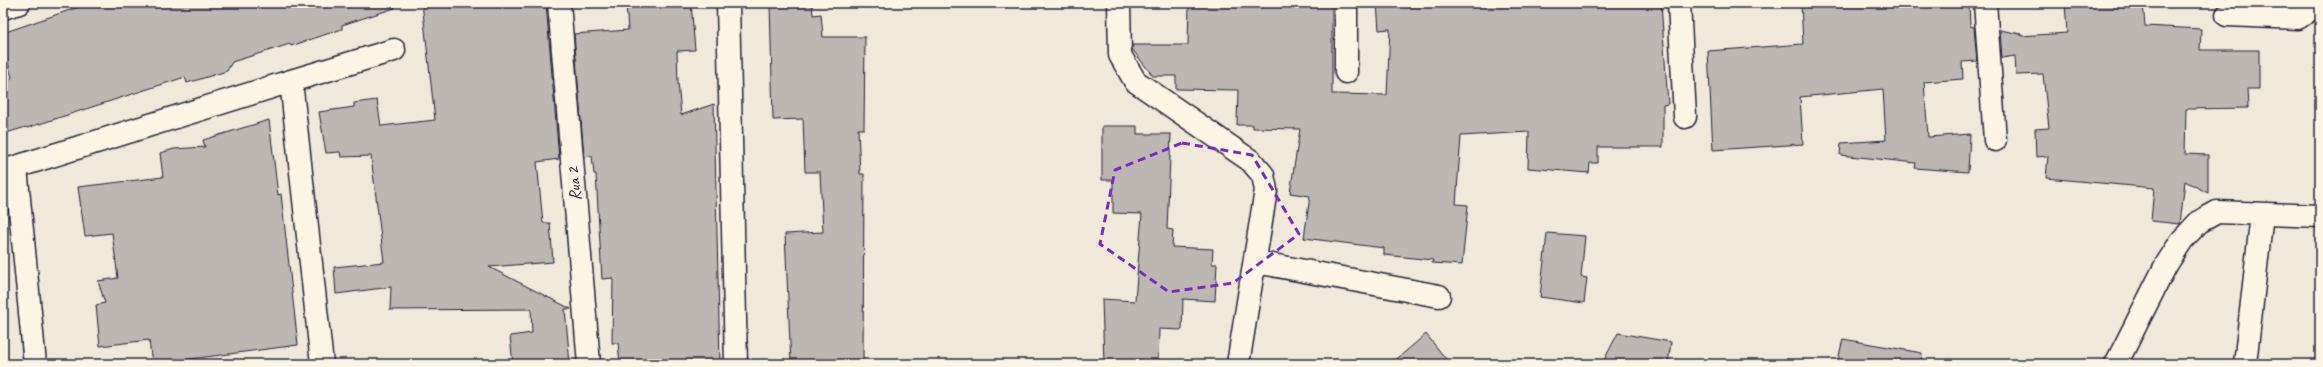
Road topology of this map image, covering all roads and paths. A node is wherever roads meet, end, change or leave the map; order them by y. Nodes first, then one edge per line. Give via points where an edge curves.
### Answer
1 (19, 3) edge
2 (559, 3) edge
3 (728, 3) edge
4 (1119, 3) edge
5 (1346, 3) edge
6 (1679, 3) edge
7 (1985, 3) edge
8 (2320, 3) edge
9 (3, 8) edge
10 (2227, 15) dead end
11 (394, 50) dead end
12 (1346, 72) dead end
13 (290, 81) junction
14 (1685, 117) dead end
15 (1995, 140) dead end
16 (10, 169) edge
17 (2262, 214) junction
18 (2320, 216) edge
19 (1256, 262) junction
20 (1439, 296) dead end
21 (35, 364) edge
22 (322, 364) edge
23 (589, 364) edge
24 (736, 364) edge
25 (1238, 364) edge
26 (2116, 364) edge
27 (2245, 364) edge

1 - 9 street
2 - 23 street, Rua 2
3 - 24 street
4 - 19 street via 1120,55 1135,81 1251,161 1263,175 1266,190
5 - 12 street
6 - 14 street
7 - 15 street
8 - 10 street via 2298,18
11 - 13 street
13 - 16 street
13 - 22 street
16 - 21 street
17 - 18 street
17 - 26 street via 2217,212 2199,222 2182,240 2166,266
17 - 27 street
19 - 20 street
19 - 25 street

